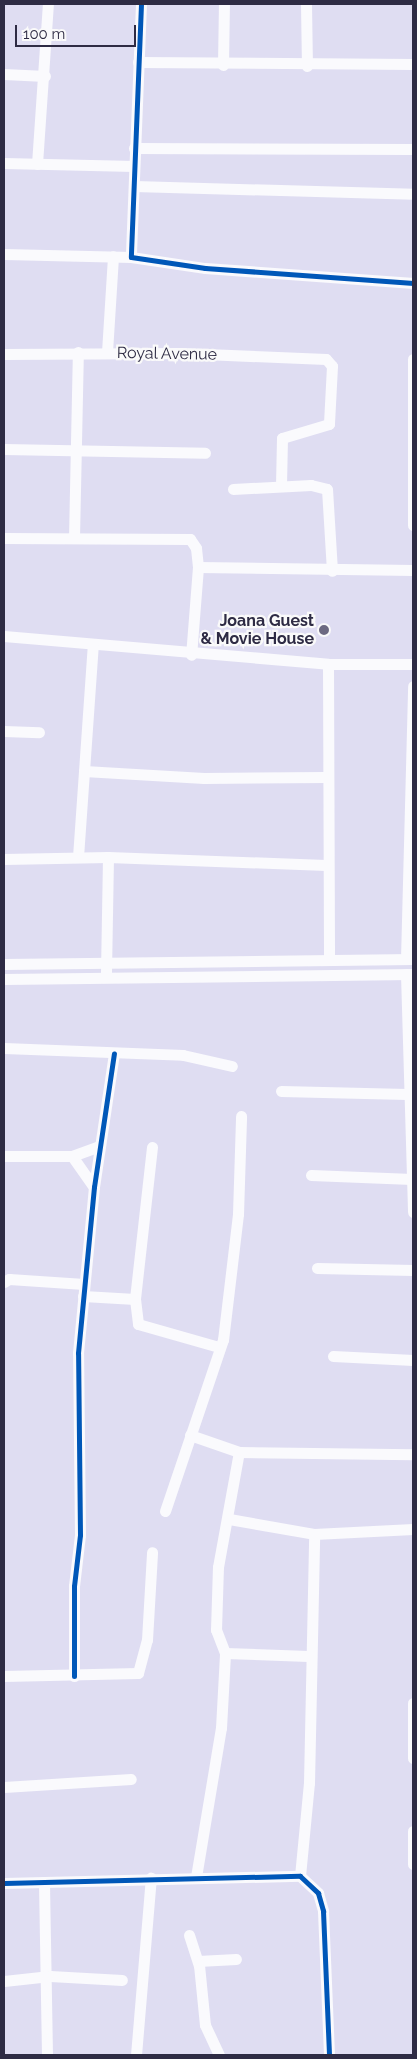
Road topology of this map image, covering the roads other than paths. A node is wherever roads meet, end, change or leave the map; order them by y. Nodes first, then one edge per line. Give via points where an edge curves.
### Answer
1 (48, 4) edge
2 (141, 4) edge
3 (224, 4) edge
4 (306, 4) edge
5 (138, 62) junction
6 (413, 64) edge
7 (223, 66) junction
8 (307, 66) junction
9 (4, 74) edge
10 (45, 76) junction
11 (134, 148) junction
12 (413, 149) edge
13 (4, 163) edge
14 (37, 164) junction
15 (134, 166) junction
16 (134, 186) junction
17 (413, 194) edge
18 (4, 254) edge
19 (113, 256) junction
20 (131, 257) junction
21 (413, 283) edge
22 (78, 352) junction
23 (107, 352) junction
24 (4, 354) edge
25 (413, 360) edge
26 (412, 386) edge
27 (74, 448) junction
28 (4, 449) edge
29 (205, 453) dead end
30 (281, 486) junction
31 (233, 489) dead end
32 (413, 525) edge
33 (4, 538) edge
34 (74, 538) junction
35 (198, 568) junction
36 (413, 570) edge
37 (332, 571) junction
38 (4, 636) edge
39 (93, 645) junction
40 (191, 655) junction
41 (328, 664) junction
42 (413, 664) edge
43 (413, 686) edge
44 (4, 731) edge
45 (39, 732) dead end
46 (84, 771) junction
47 (326, 777) junction
48 (78, 857) junction
49 (108, 858) junction
50 (4, 859) edge
51 (326, 865) junction
52 (410, 959) edge
53 (329, 960) junction
54 (4, 964) edge
55 (106, 965) junction
56 (410, 974) edge
57 (4, 979) edge
58 (106, 979) junction
59 (4, 1048) edge
60 (114, 1053) junction
61 (232, 1066) dead end
62 (281, 1091) dead end
63 (407, 1094) junction
64 (241, 1116) dead end
65 (100, 1146) junction
66 (152, 1146) dead end
67 (4, 1156) edge
68 (72, 1156) junction
69 (311, 1174) dead end
70 (412, 1179) junction
71 (94, 1187) junction
72 (413, 1212) edge
73 (317, 1268) dead end
74 (413, 1270) edge
75 (4, 1282) edge
76 (84, 1284) junction
77 (83, 1296) junction
78 (135, 1299) junction
79 (219, 1347) junction
80 (333, 1356) dead end
81 (413, 1360) edge
82 (190, 1435) junction
83 (239, 1452) junction
84 (413, 1454) edge
85 (165, 1511) dead end
86 (229, 1519) junction
87 (413, 1529) edge
88 (314, 1534) junction
89 (152, 1552) dead end
90 (225, 1653) junction
91 (308, 1656) junction
92 (4, 1676) edge
93 (74, 1676) junction
94 (413, 1703) edge
95 (413, 1758) edge
96 (131, 1779) dead end
97 (4, 1787) edge
98 (413, 1831) edge
99 (413, 1864) edge
100 (300, 1876) junction
101 (196, 1877) junction
102 (151, 1878) junction
103 (4, 1883) edge
104 (44, 1883) junction
105 (190, 1935) dead end
106 (236, 1959) dead end
107 (198, 1962) junction
108 (44, 1977) junction
109 (122, 1980) dead end
110 (4, 1981) edge
111 (47, 2055) edge
112 (136, 2055) edge
113 (219, 2055) edge
114 (329, 2055) edge

1 - 10 street
2 - 5 street
3 - 7 street
4 - 8 street
5 - 7 street
5 - 11 street
6 - 8 street
7 - 8 street
9 - 10 street
10 - 14 street
11 - 12 street
11 - 15 street
13 - 14 street
14 - 15 street
15 - 16 street
16 - 17 street
16 - 20 street
18 - 19 street
19 - 20 street
19 - 23 street
20 - 21 street via 206,268
22 - 23 street, Royal Avenue
22 - 24 street, Royal Avenue
22 - 27 street
23 - 30 street, Royal Avenue via 330,362 329,424 282,438
25 - 26 street
26 - 32 street
27 - 28 street
27 - 29 street
27 - 34 street
30 - 31 street
30 - 37 street via 327,489
33 - 34 street
34 - 35 street via 190,539 196,548
35 - 37 street
35 - 40 street
36 - 37 street
38 - 39 street
39 - 40 street
39 - 46 street
40 - 41 street
41 - 42 street
41 - 47 street
43 - 52 street
44 - 45 street
46 - 47 street via 204,778
46 - 48 street
47 - 51 street
48 - 49 street
48 - 50 street
49 - 51 street
49 - 55 street
51 - 53 street
52 - 53 street
53 - 55 street
54 - 55 street
55 - 58 street
56 - 58 street
56 - 63 street
57 - 58 street
59 - 60 street
60 - 61 street via 183,1055
60 - 65 street
62 - 63 street
63 - 70 street
64 - 79 street via 238,1214
65 - 68 street
65 - 71 street
66 - 78 street
67 - 68 street
68 - 71 street
69 - 70 street
70 - 72 street
71 - 76 street
73 - 74 street
75 - 76 street via 9,1279
76 - 77 street
77 - 78 street
77 - 93 street via 78,1353 80,1526 74,1586
78 - 79 street via 138,1324 144,1329
79 - 82 street
80 - 81 street
82 - 83 street
82 - 85 street
83 - 84 street
83 - 86 street
86 - 88 street
86 - 90 street via 221,1547 215,1624
87 - 88 street
88 - 91 street
89 - 93 street via 142,1668 127,1676
90 - 91 street
90 - 101 street via 221,1728
91 - 100 street via 310,1783
92 - 93 street
94 - 95 street
96 - 97 street
98 - 99 street
100 - 101 street
100 - 114 street via 318,1893 323,1911
101 - 102 street
102 - 104 street
102 - 112 street
103 - 104 street
104 - 108 street
105 - 107 street
106 - 107 street
107 - 113 street via 203,2014
108 - 109 street
108 - 110 street
108 - 111 street

